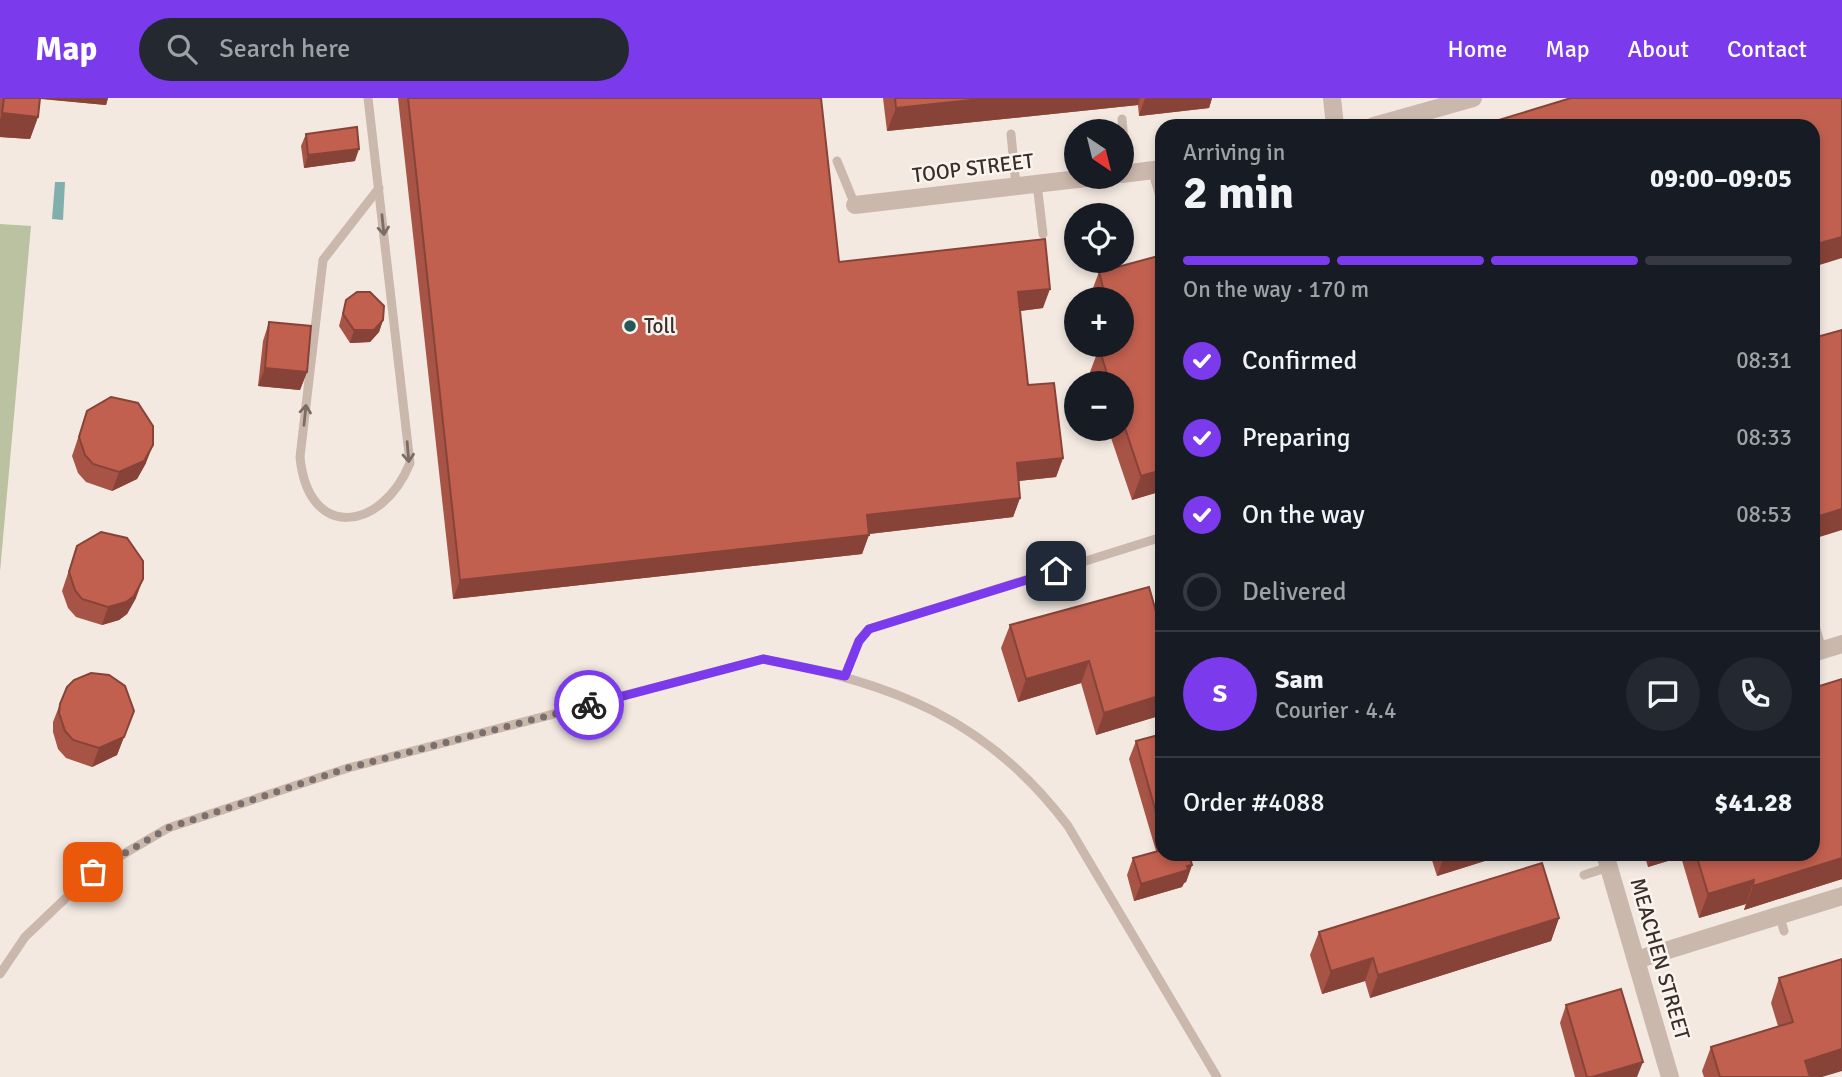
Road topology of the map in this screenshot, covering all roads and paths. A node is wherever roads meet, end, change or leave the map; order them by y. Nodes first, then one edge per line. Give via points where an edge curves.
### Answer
1 (368, 98) edge
2 (1332, 98) edge
3 (1473, 98) edge
4 (1334, 119) edge
5 (1399, 119) edge
6 (1011, 134) dead end
7 (837, 161) dead end
8 (1155, 169) edge
9 (1134, 172) edge
10 (1064, 181) edge
11 (1037, 184) junction
12 (1016, 186) junction
13 (379, 188) junction
14 (855, 205) joint
15 (1043, 234) dead end
16 (1155, 539) edge
17 (1842, 644) edge
18 (1820, 650) edge
19 (845, 676) junction
20 (1605, 861) edge
21 (1607, 861) edge
22 (1584, 875) dead end
23 (1842, 896) edge
24 (1636, 960) junction
25 (0, 974) edge
26 (1217, 1077) edge
27 (1670, 1077) edge

1 - 13 lane
2 - 4 street
3 - 5 street
6 - 12 lane
7 - 14 lane
8 - 9 street
10 - 11 street, TOOP STREET
11 - 12 street, TOOP STREET
11 - 15 lane
12 - 14 street, TOOP STREET
13 -> 13 lane via 410,463 392,497 367,514 346,518 326,511 312,498 303,481 300,457 323,260
16 - 19 lane via 869,629
17 - 18 street
19 - 25 lane via 763,659 348,768 168,828 93,872 25,937
19 - 26 lane via 926,705 972,732 1004,755 1046,796 1087,855
20 - 22 lane
21 - 24 street, MEACHEN STREET
23 - 24 street via 1782,924
24 - 27 street, MEACHEN STREET

